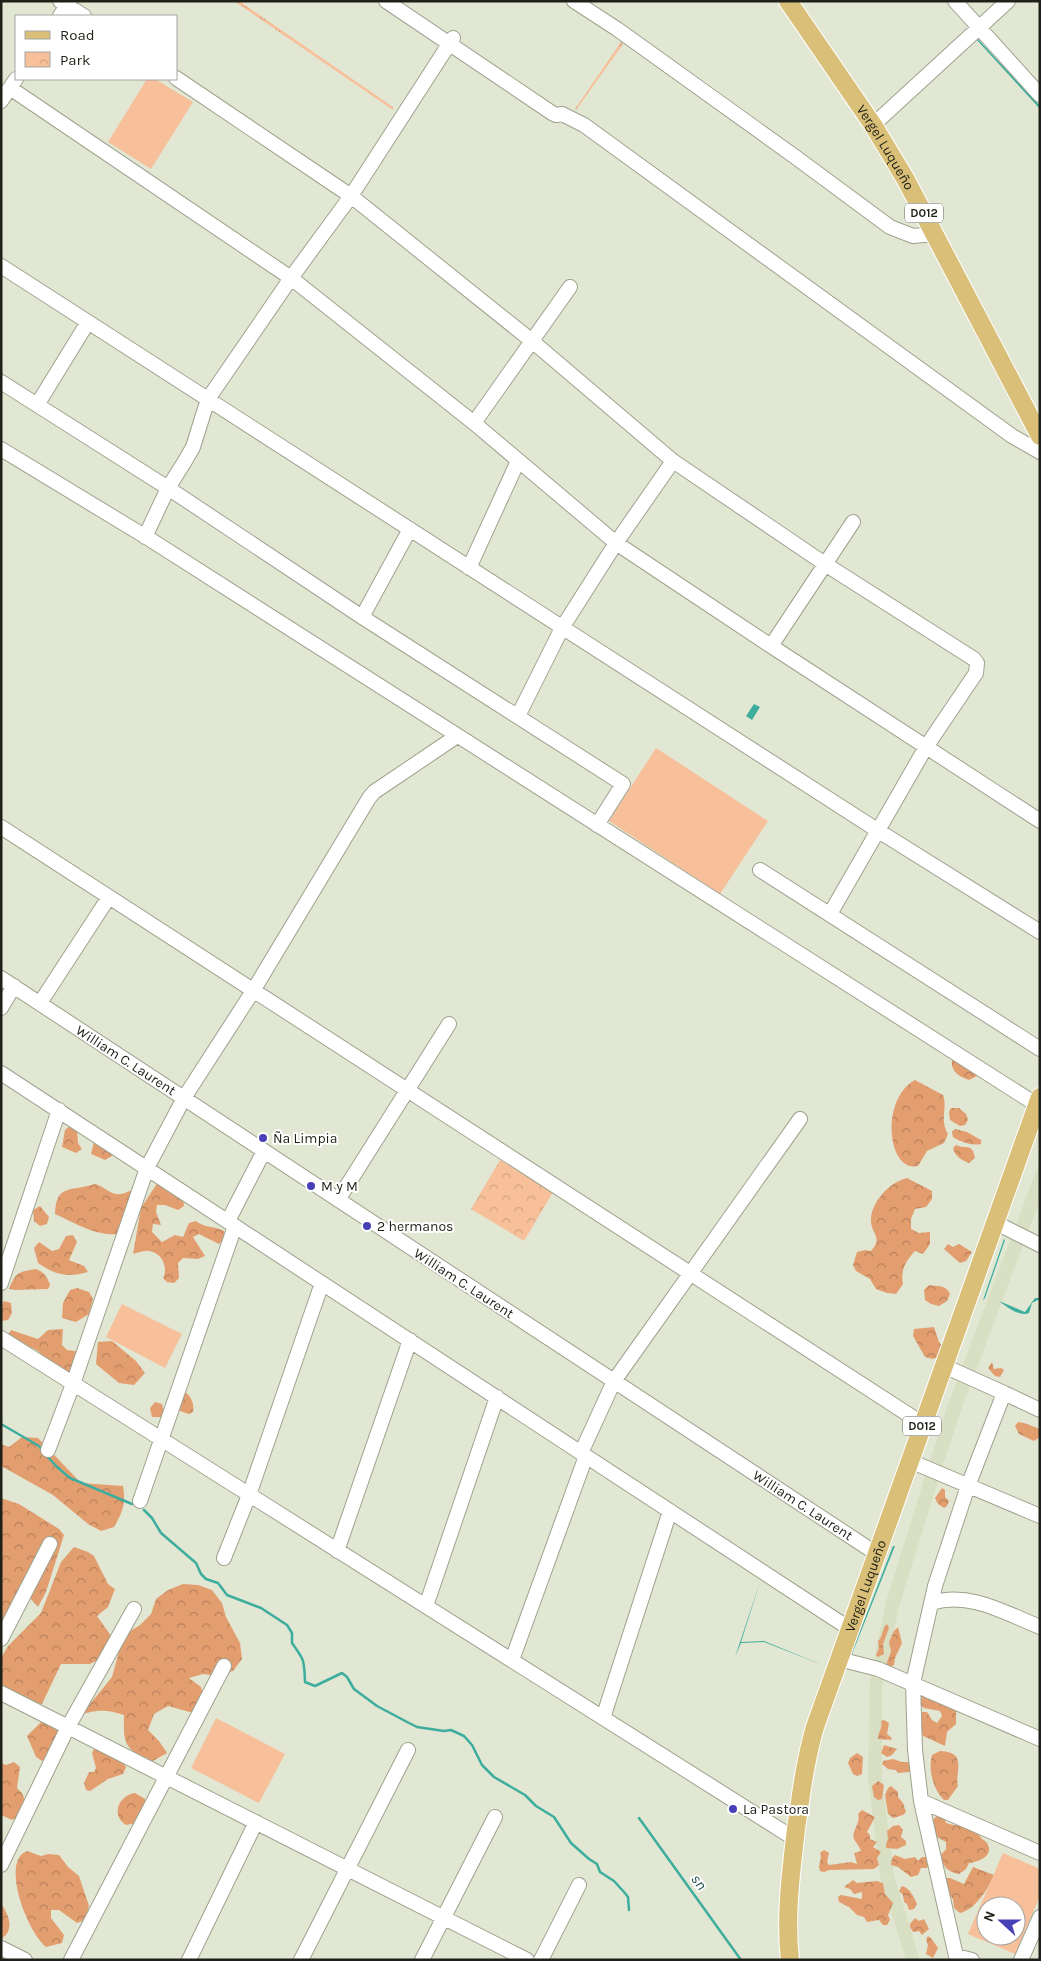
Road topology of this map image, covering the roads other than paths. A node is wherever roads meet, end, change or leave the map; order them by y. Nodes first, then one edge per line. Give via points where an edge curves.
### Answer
1 (386, 1) edge
2 (402, 1) edge
3 (574, 1) edge
4 (788, 1) edge
5 (955, 1) edge
6 (1008, 1) edge
7 (65, 6) edge
8 (82, 15) edge
9 (979, 28) junction
10 (452, 40) junction
11 (178, 79) edge
12 (10, 83) edge
13 (1040, 95) edge
14 (1, 101) edge
15 (873, 125) junction
16 (352, 196) junction
17 (935, 234) junction
18 (1, 266) edge
19 (291, 278) junction
20 (570, 288) dead end
21 (88, 322) junction
22 (532, 341) junction
23 (1, 382) edge
24 (208, 399) junction
25 (37, 405) junction
26 (474, 423) junction
27 (1040, 436) edge
28 (1, 449) edge
29 (1040, 452) edge
30 (518, 461) junction
31 (673, 461) junction
32 (168, 488) junction
33 (853, 522) dead end
34 (410, 530) junction
35 (145, 537) junction
36 (616, 543) junction
37 (825, 564) junction
38 (469, 568) junction
39 (362, 617) junction
40 (562, 628) junction
41 (771, 646) junction
42 (518, 716) junction
43 (457, 736) junction
44 (926, 747) junction
45 (1040, 821) edge
46 (597, 825) junction
47 (1, 827) edge
48 (877, 830) junction
49 (760, 870) dead end
50 (108, 897) junction
51 (830, 914) junction
52 (1040, 932) edge
53 (1, 978) edge
54 (14, 986) junction
55 (253, 991) junction
56 (40, 1003) junction
57 (1, 1008) edge
58 (449, 1024) dead end
59 (1040, 1049) edge
60 (1, 1072) edge
61 (407, 1091) junction
62 (184, 1098) junction
63 (1038, 1101) edge
64 (59, 1110) junction
65 (800, 1119) dead end
66 (264, 1151) junction
67 (147, 1168) junction
68 (338, 1200) junction
69 (996, 1223) junction
70 (232, 1224) junction
71 (1040, 1245) edge
72 (690, 1273) junction
73 (1, 1283) edge
74 (322, 1283) junction
75 (1, 1338) edge
76 (410, 1340) junction
77 (944, 1366) junction
78 (614, 1381) junction
79 (74, 1384) junction
80 (1004, 1393) junction
81 (497, 1397) junction
82 (1040, 1410) edge
83 (923, 1424) junction
84 (161, 1439) junction
85 (48, 1450) dead end
86 (584, 1454) junction
87 (910, 1461) junction
88 (968, 1486) junction
89 (249, 1495) junction
90 (140, 1501) dead end
91 (670, 1511) junction
92 (1040, 1516) edge
93 (50, 1544) dead end
94 (337, 1550) junction
95 (877, 1554) junction
96 (224, 1558) dead end
97 (932, 1603) junction
98 (426, 1606) junction
99 (134, 1609) dead end
100 (1040, 1627) edge
101 (850, 1629) junction
102 (1, 1639) edge
103 (839, 1658) junction
104 (512, 1660) junction
105 (224, 1666) dead end
106 (913, 1684) junction
107 (1, 1693) edge
108 (602, 1718) junction
109 (68, 1726) junction
110 (1040, 1739) edge
111 (408, 1750) dead end
112 (166, 1776) junction
113 (921, 1800) junction
114 (495, 1817) dead end
115 (256, 1822) junction
116 (795, 1839) junction
117 (1040, 1853) edge
118 (1, 1865) edge
119 (348, 1869) junction
120 (579, 1885) dead end
121 (1040, 1917) edge
122 (444, 1918) junction
123 (1, 1948) edge
124 (25, 1960) edge
125 (71, 1960) edge
126 (189, 1960) edge
127 (301, 1960) edge
128 (422, 1960) edge
129 (527, 1960) edge
130 (541, 1960) edge
131 (790, 1960) edge
132 (972, 1960) edge
133 (1021, 1960) edge

1 - 10 street
2 - 10 street
3 - 17 street via 890,227 913,236
4 - 15 main road, Vergel Luqueño / D012
5 - 9 street
6 - 9 street
7 - 8 street
9 - 13 street
9 - 15 street
10 - 16 street
10 - 29 street via 552,113 562,114 584,125 1012,436
11 - 16 street
12 - 14 street
12 - 19 street
15 - 17 main road, Vergel Luqueño / D012
16 - 19 street
16 - 22 street
17 - 27 main road, Vergel Luqueño / D012
18 - 21 street
19 - 24 street
19 - 26 street
20 - 22 street
21 - 24 street
21 - 25 street
22 - 26 street
22 - 31 street
23 - 25 street
24 - 32 street via 193,447
24 - 34 street
25 - 32 street
26 - 30 street
28 - 35 street
30 - 36 street
30 - 38 street
31 - 36 street
31 - 37 street
32 - 35 street
32 - 39 street
33 - 37 street
34 - 38 street
34 - 39 street
35 - 43 street
36 - 40 street
36 - 41 street
37 - 41 street
37 - 44 street via 977,663 976,673
38 - 40 street
39 - 42 street
40 - 42 street
40 - 48 street
41 - 44 street
42 - 46 street via 623,784
43 - 46 street
43 - 55 street via 369,798
44 - 45 street
44 - 48 street
46 - 63 street
47 - 50 street
48 - 51 street
48 - 52 street
49 - 51 street
50 - 55 street
50 - 56 street
51 - 59 street
53 - 54 street, William C. Laurent
54 - 56 street, William C. Laurent
54 - 57 street
55 - 61 street
55 - 62 street
56 - 62 street, William C. Laurent
58 - 61 street
60 - 64 street
61 - 68 street
61 - 72 street
62 - 66 street, William C. Laurent
62 - 67 street
63 - 69 main road, D012
64 - 67 street
64 - 73 street
65 - 72 street
66 - 68 street, William C. Laurent
66 - 70 street
67 - 70 street
67 - 79 street
68 - 78 street, William C. Laurent
69 - 71 street
69 - 77 main road, Vergel Luqueño / D012
70 - 74 street
70 - 84 street
72 - 78 street
72 - 83 street
74 - 76 street
74 - 89 street
75 - 79 street
76 - 81 street
76 - 94 street
77 - 80 street
77 - 83 main road, Vergel Luqueño / D012
78 - 86 street
78 - 95 street, William C. Laurent
79 - 84 street
79 - 85 street
80 - 82 street
80 - 88 street
81 - 86 street
81 - 98 street
83 - 87 main road, Vergel Luqueño / D012
84 - 89 street
84 - 90 street
86 - 91 street
86 - 104 street
87 - 88 street
87 - 95 main road, Vergel Luqueño / D012
88 - 92 street
88 - 97 street
89 - 94 street
89 - 96 street
91 - 101 street
91 - 108 street
93 - 102 street
94 - 98 street
95 - 101 main road, Vergel Luqueño / D012
97 - 100 street via 945,1599 976,1602
97 - 106 street
98 - 104 street
99 - 109 street
101 - 103 main road, Vergel Luqueño / D012
103 - 106 street via 878,1669
103 - 116 main road, Vergel Luqueño / D012 via 814,1727
104 - 108 street
105 - 112 street
106 - 110 street
106 - 113 street via 915,1750
107 - 109 street
108 - 116 street
109 - 112 street
109 - 118 street
111 - 119 street
112 - 115 street
112 - 125 street
113 - 117 street
113 - 132 street via 956,1956
114 - 122 street
115 - 119 street
115 - 126 street
116 - 131 main road, Vergel Luqueño / D012 via 788,1901
119 - 122 street
119 - 127 street
120 - 130 street
121 - 133 street
122 - 128 street
122 - 129 street
123 - 124 street

